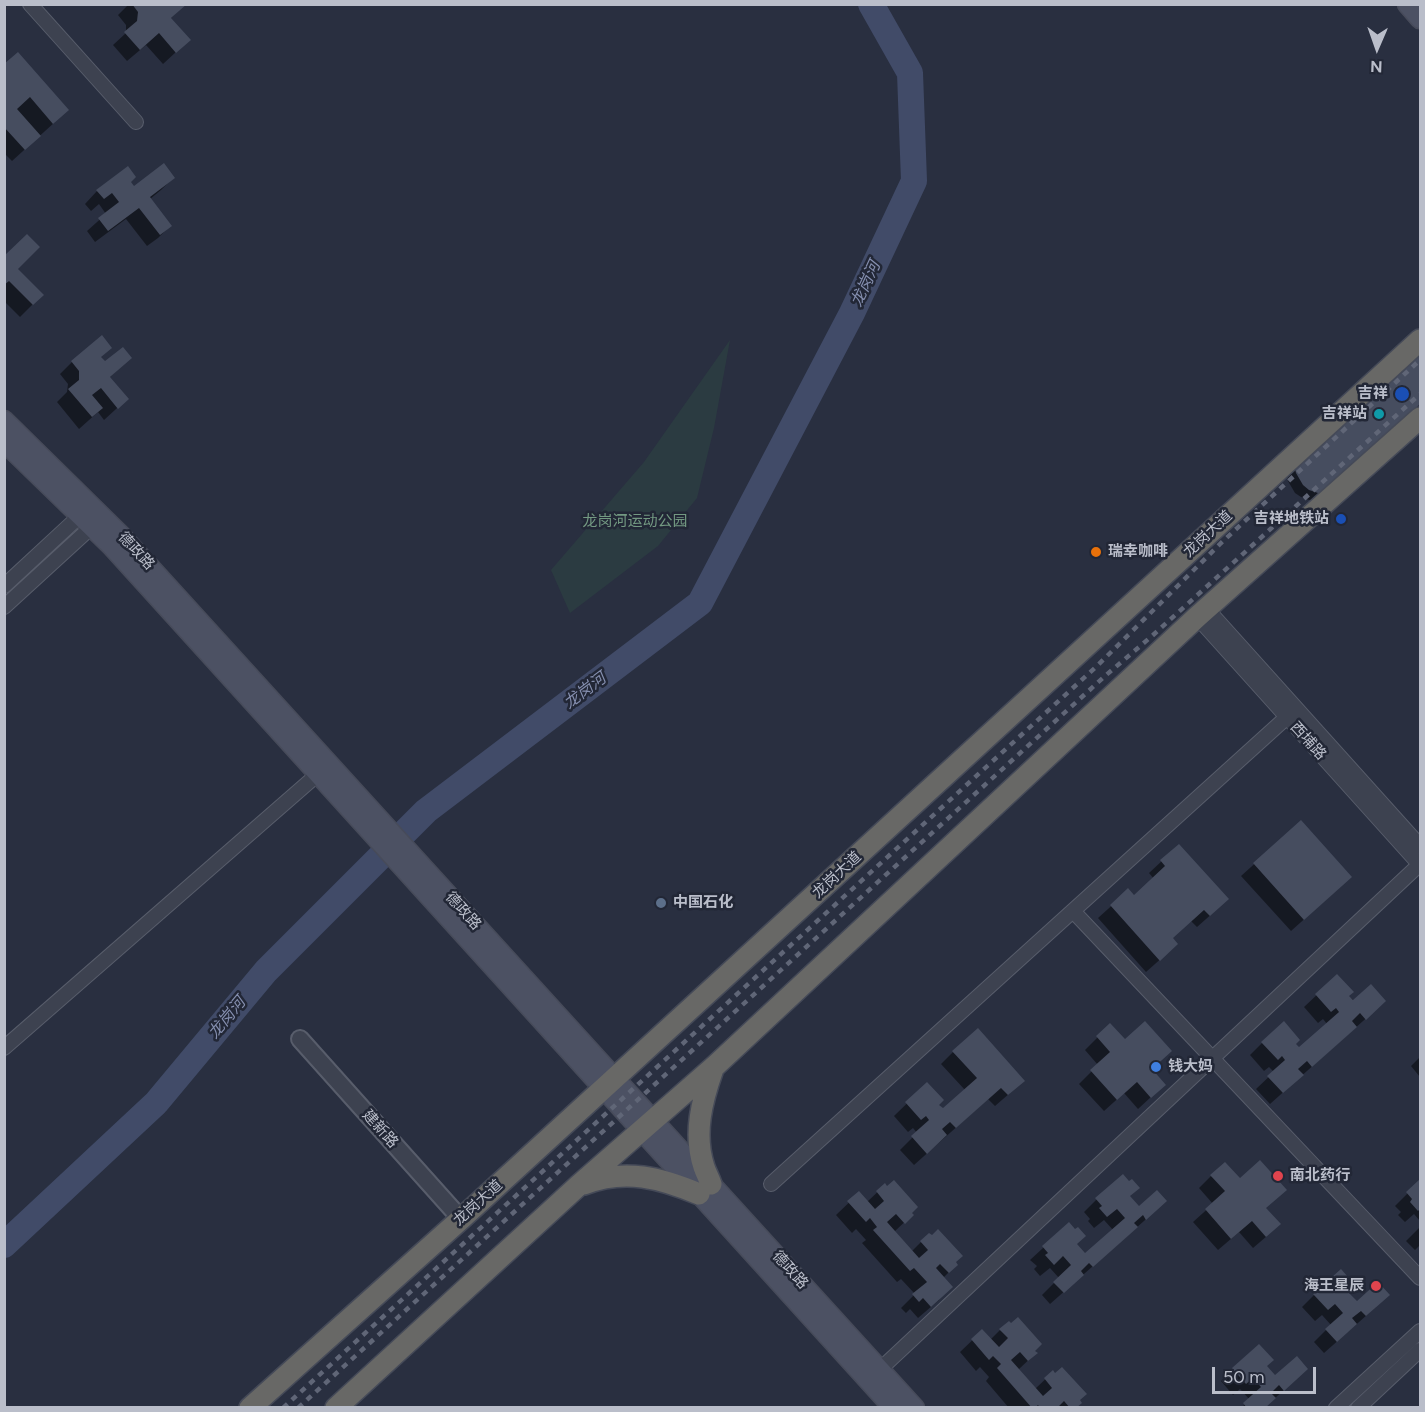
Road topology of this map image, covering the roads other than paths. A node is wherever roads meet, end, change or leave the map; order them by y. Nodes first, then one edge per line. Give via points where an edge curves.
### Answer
1 (30, 4) edge
2 (1407, 4) edge
3 (1420, 19) edge
4 (136, 122) dead end
5 (1420, 340) edge
6 (1420, 418) edge
7 (4, 420) edge
8 (4, 442) edge
9 (91, 516) junction
10 (4, 586) edge
11 (4, 607) edge
12 (1202, 613) junction
13 (1287, 717) junction
14 (318, 774) junction
15 (352, 800) junction
16 (1420, 846) edge
17 (1420, 864) edge
18 (1073, 910) junction
19 (300, 1039) dead end
20 (4, 1048) edge
21 (1213, 1058) junction
22 (715, 1066) junction
23 (609, 1083) junction
24 (648, 1125) junction
25 (771, 1184) dead end
26 (578, 1186) junction
27 (705, 1189) junction
28 (461, 1219) junction
29 (1420, 1278) edge
30 (1420, 1331) edge
31 (1420, 1350) edge
32 (874, 1375) junction
33 (250, 1407) edge
34 (336, 1407) edge
35 (893, 1407) edge
36 (915, 1407) edge
37 (1336, 1407) edge
38 (1358, 1407) edge

1 - 4 street
2 - 3 main road
5 - 23 highway, 龙岗大道
6 - 12 highway
7 - 9 main road, 德政路
8 - 9 main road, 德政路
9 - 10 street
9 - 11 street
9 - 14 main road, 德政路 via 111,546
9 - 15 main road, 德政路 via 122,536
12 - 13 street, 西埔路
12 - 16 street, 西埔路
12 - 22 highway
13 - 17 street, 西埔路
13 - 18 street
14 - 15 main road, 德政路
14 - 20 street
15 - 23 main road, 德政路
17 - 21 street
18 - 21 street
18 - 25 street
19 - 28 street, 建新路
21 - 29 street
21 - 32 street
22 - 24 highway
22 - 27 highway via 699,1122
23 - 24 main road, 德政路
23 - 28 highway, 龙岗大道
24 - 26 highway
24 - 27 main road, 德政路
26 - 27 highway via 597,1179 632,1176
26 - 34 highway
27 - 32 main road, 德政路
28 - 33 highway, 龙岗大道
30 - 37 street
31 - 38 street
32 - 35 main road, 德政路
32 - 36 main road, 德政路

